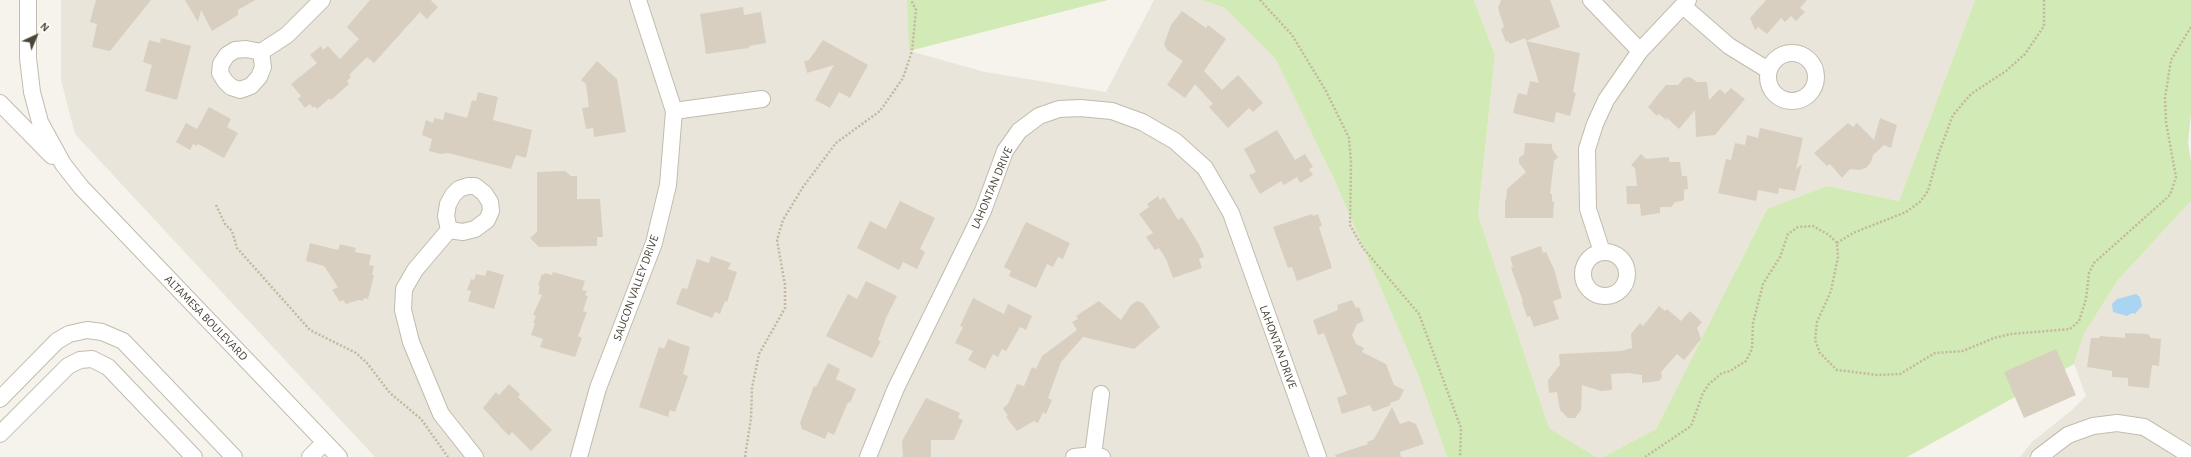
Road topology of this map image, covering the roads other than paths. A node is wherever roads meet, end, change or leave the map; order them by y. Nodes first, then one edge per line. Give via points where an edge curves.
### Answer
1 (28, 0) edge
2 (322, 0) edge
3 (638, 0) edge
4 (1591, 0) edge
5 (1686, 3) edge
6 (1640, 51) junction
7 (261, 52) dead end
8 (1768, 70) dead end
9 (762, 99) dead end
10 (2, 109) edge
11 (674, 111) junction
12 (74, 178) junction
13 (449, 230) dead end
14 (1602, 252) dead end
15 (1101, 394) dead end
16 (0, 399) edge
17 (0, 434) edge
18 (325, 442) junction
19 (2185, 455) edge
20 (1098, 456) edge
21 (194, 457) edge
22 (234, 457) edge
23 (310, 457) edge
24 (338, 457) edge
25 (475, 457) edge
26 (579, 457) edge
27 (868, 457) edge
28 (1074, 457) edge
29 (1318, 457) edge
30 (2039, 457) edge

1 - 12 street via 28,58 32,92 40,122 63,164
2 - 7 street via 288,35
3 - 11 street, SAUCON VALLEY DRIVE
4 - 6 street
5 - 6 street
5 - 8 street via 1729,46
6 - 14 street via 1606,100 1587,149 1588,209
9 - 11 street
10 - 12 street
11 - 26 street, SAUCON VALLEY DRIVE via 668,185 654,243 598,388
12 - 18 street, ALTAMESA BOULEVARD
13 - 25 street via 426,254 404,289 403,310 411,342 441,414
15 - 20 street
16 - 22 street via 57,341 69,334 87,330 102,332 123,341
17 - 21 street via 68,366 80,360 92,359 108,367
18 - 23 street
18 - 24 street, ALTAMESA BOULEVARD
19 - 30 street via 2144,427 2117,423 2093,426 2068,435
20 - 28 street
27 - 29 street, LAHONTAN DRIVE via 896,388 983,211 1005,151 1019,131 1039,116 1060,109 1080,108 1112,111 1142,122 1175,141 1205,168 1231,213

